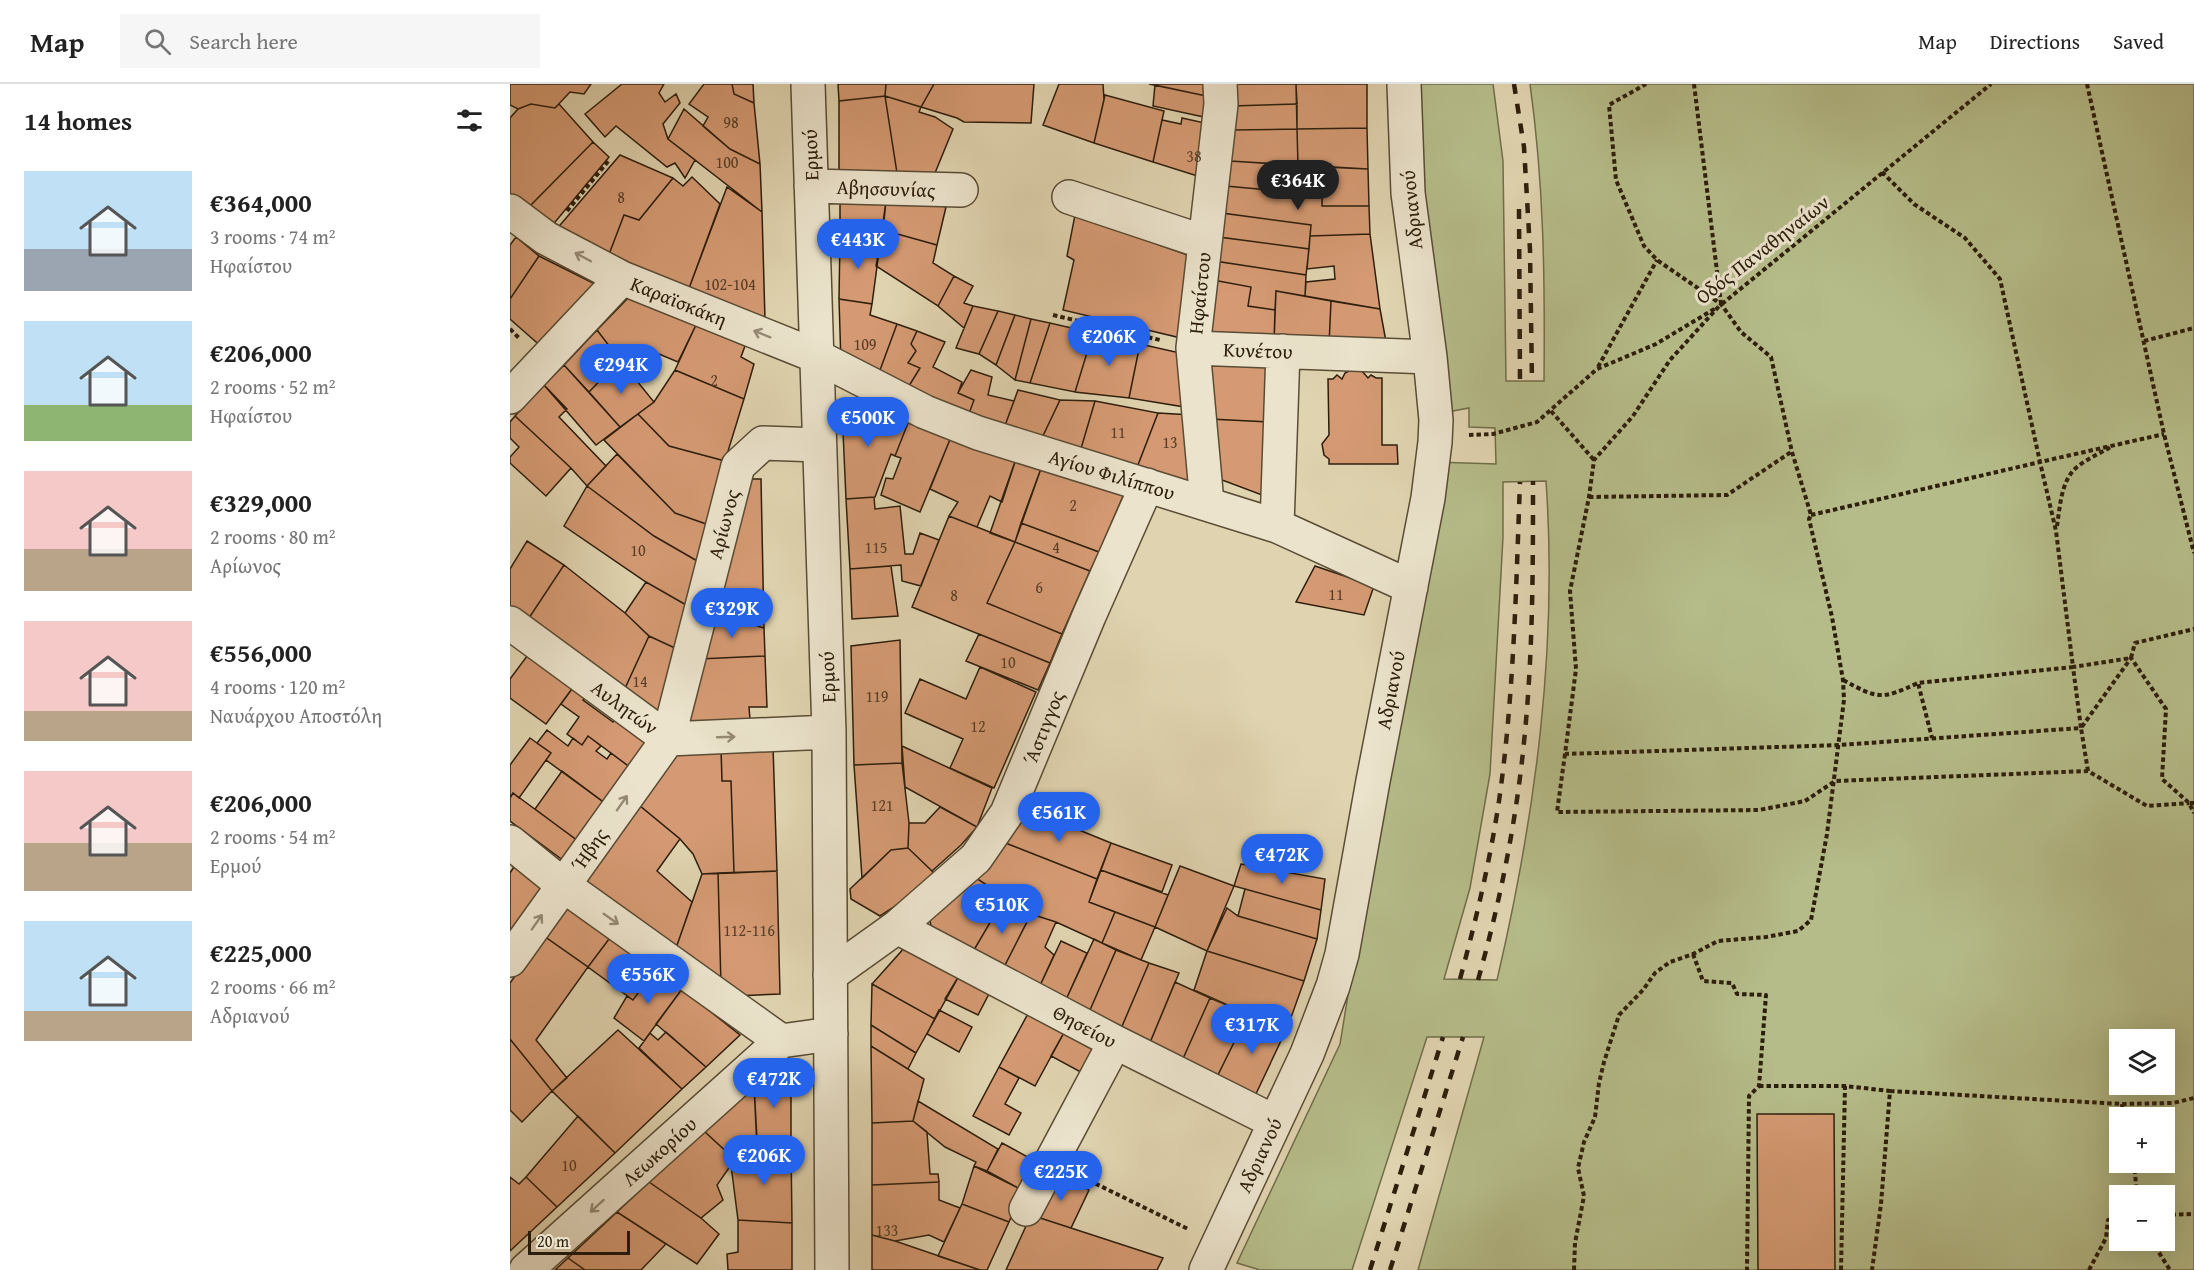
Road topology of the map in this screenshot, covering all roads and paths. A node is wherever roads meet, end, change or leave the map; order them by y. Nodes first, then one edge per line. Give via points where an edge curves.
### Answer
1 (808, 84) edge
2 (1220, 84) edge
3 (1404, 84) edge
4 (1646, 84) edge
5 (1694, 84) edge
6 (1991, 84) edge
7 (2087, 84) edge
8 (610, 159) dead end
9 (1882, 172) junction
10 (811, 186) junction
11 (960, 190) dead end
12 (1069, 196) dead end
13 (510, 211) edge
14 (546, 238) junction
15 (1204, 242) junction
16 (1657, 260) junction
17 (622, 278) junction
18 (1721, 304) junction
19 (1053, 315) dead end
20 (2194, 328) edge
21 (2144, 342) junction
22 (1193, 348) junction
23 (1283, 351) junction
24 (816, 356) junction
25 (1430, 357) junction
26 (1597, 369) junction
27 (510, 397) edge
28 (1551, 411) junction
29 (1436, 434) junction
30 (2164, 434) junction
31 (819, 445) junction
32 (2114, 445) junction
33 (1792, 452) junction
34 (1594, 460) junction
35 (2040, 462) junction
36 (1147, 485) junction
37 (1589, 497) junction
38 (1207, 503) junction
39 (1811, 515) junction
40 (1277, 526) junction
41 (2056, 531) junction
42 (2194, 553) edge
43 (1411, 587) junction
44 (510, 623) edge
45 (2194, 628) edge
46 (2131, 658) junction
47 (2073, 668) junction
48 (1843, 680) junction
49 (1918, 683) junction
50 (2081, 728) junction
51 (829, 732) junction
52 (1932, 738) junction
53 (668, 739) junction
54 (1839, 745) junction
55 (1564, 754) junction
56 (2088, 771) junction
57 (1835, 781) junction
58 (2191, 803) edge
59 (2194, 813) edge
60 (510, 842) edge
61 (563, 885) junction
62 (897, 927) junction
63 (1693, 954) junction
64 (510, 960) edge
65 (830, 975) junction
66 (831, 1034) junction
67 (782, 1041) junction
68 (1115, 1042) junction
69 (1760, 1086) junction
70 (1845, 1086) junction
71 (1890, 1091) junction
72 (2194, 1098) edge
73 (2122, 1104) junction
74 (2122, 1107) edge
75 (1275, 1122) junction
76 (1051, 1162) junction
77 (1026, 1209) dead end
78 (2194, 1214) edge
79 (2175, 1215) edge
80 (2109, 1220) edge
81 (2158, 1251) edge
82 (1212, 1257) edge
83 (526, 1270) edge
84 (832, 1270) edge
85 (1574, 1270) edge
86 (1747, 1270) edge
87 (1841, 1270) edge
88 (1872, 1270) edge
89 (2089, 1270) edge
90 (2170, 1270) edge

1 - 10 street, Ερμού
2 - 15 street, Ηφαίστου via 1221,104
3 - 25 street, Αδριανού via 1408,193
4 - 16 path via 1609,105 1616,180 1644,246
5 - 18 path
6 - 9 path, Οδός Παναθηναίων
7 - 21 path
8 - 14 path
9 - 18 path, Οδός Παναθηναίων
9 - 35 path via 1914,204 1965,238 2000,279
10 - 11 street, Αβησσυνίας
10 - 24 street, Ερμού
12 - 15 street
13 - 14 street, Καραϊσκάκη
17 -> 14 street, Καραϊσκάκη
15 - 22 street, Ηφαίστου
16 - 18 path
16 - 26 path
24 -> 17 street, Καραϊσκάκη
17 - 27 street
18 - 26 path, Οδός Παναθηναίων via 1656,344
18 - 33 path via 1741,332 1771,357
18 - 34 path via 1670,360 1633,416
19 - 22 path
20 - 21 path
21 - 30 path
22 - 23 street, Κυνέτου
22 - 38 street, Ηφαίστου
23 - 25 street, Κυνέτου
23 - 40 street
24 - 31 street, Ερμού
24 - 36 street, Αγίου Φιλίππου via 926,412 978,433
25 - 29 street, Αδριανού
26 - 28 path, Οδός Παναθηναίων
28 - 29 path, Οδός Παναθηναίων via 1531,425 1492,434
28 - 34 path
29 - 43 street, Αδριανού
30 - 32 path
30 - 42 path
31 - 51 street, Ερμού
31 - 53 street, Αρίωνος via 763,442 738,466
32 - 35 path
32 - 41 path via 2076,468 2061,500
33 - 37 path via 1728,495
33 - 39 path
34 - 37 path
35 - 39 path
35 - 41 path
36 - 38 street, Αγίου Φιλίππου
36 - 62 street, Άστιγγος via 1007,813 976,858
37 - 55 path via 1570,591 1576,669
38 - 40 street, Αγίου Φιλίππου
39 - 48 path
40 - 43 street, Αγίου Φιλίππου
41 - 47 path
43 - 75 street, Αδριανού via 1342,954 1322,1019
44 - 53 street, Αυλητών
45 - 46 path via 2134,643
46 - 47 path
46 - 50 path
46 - 58 path via 2166,710 2162,778
47 - 49 path
47 - 50 path
48 - 49 path via 1876,697
48 - 54 path
49 - 52 path
50 - 52 path
50 - 56 path
53 -> 51 street, Αυλητών
51 - 65 street, Ερμού
52 - 54 path
61 -> 53 street, Ήβης
54 - 55 path
54 - 57 path
55 - 57 path via 1557,812 1759,810 1805,801
56 - 57 path
56 - 58 path via 2147,806
57 - 63 path via 1811,920 1798,931 1718,941
58 - 59 path
60 - 61 street
64 -> 61 street, Ήβης
61 -> 67 street
62 - 65 street, Άστιγγος
62 - 68 street, Θησείου
63 - 69 path via 1703,981 1732,983 1737,994 1766,995
63 - 85 path via 1670,962 1655,973 1619,1015 1611,1035 1595,1117 1578,1168 1584,1196
65 - 66 street, Ερμού
66 - 67 street
66 - 84 street, Ερμού
67 -> 83 street, Λεωκορίου
68 - 75 street, Θησείου
68 - 76 street
69 - 70 path
69 - 86 path via 1749,1096
70 - 71 path
70 - 87 path
71 - 73 path
71 - 88 path
72 - 73 path via 2173,1103
73 - 74 path
75 - 82 street, Αδριανού
76 - 77 street
76 - 82 path
78 - 79 path
80 - 89 path via 2106,1238
81 - 90 path

